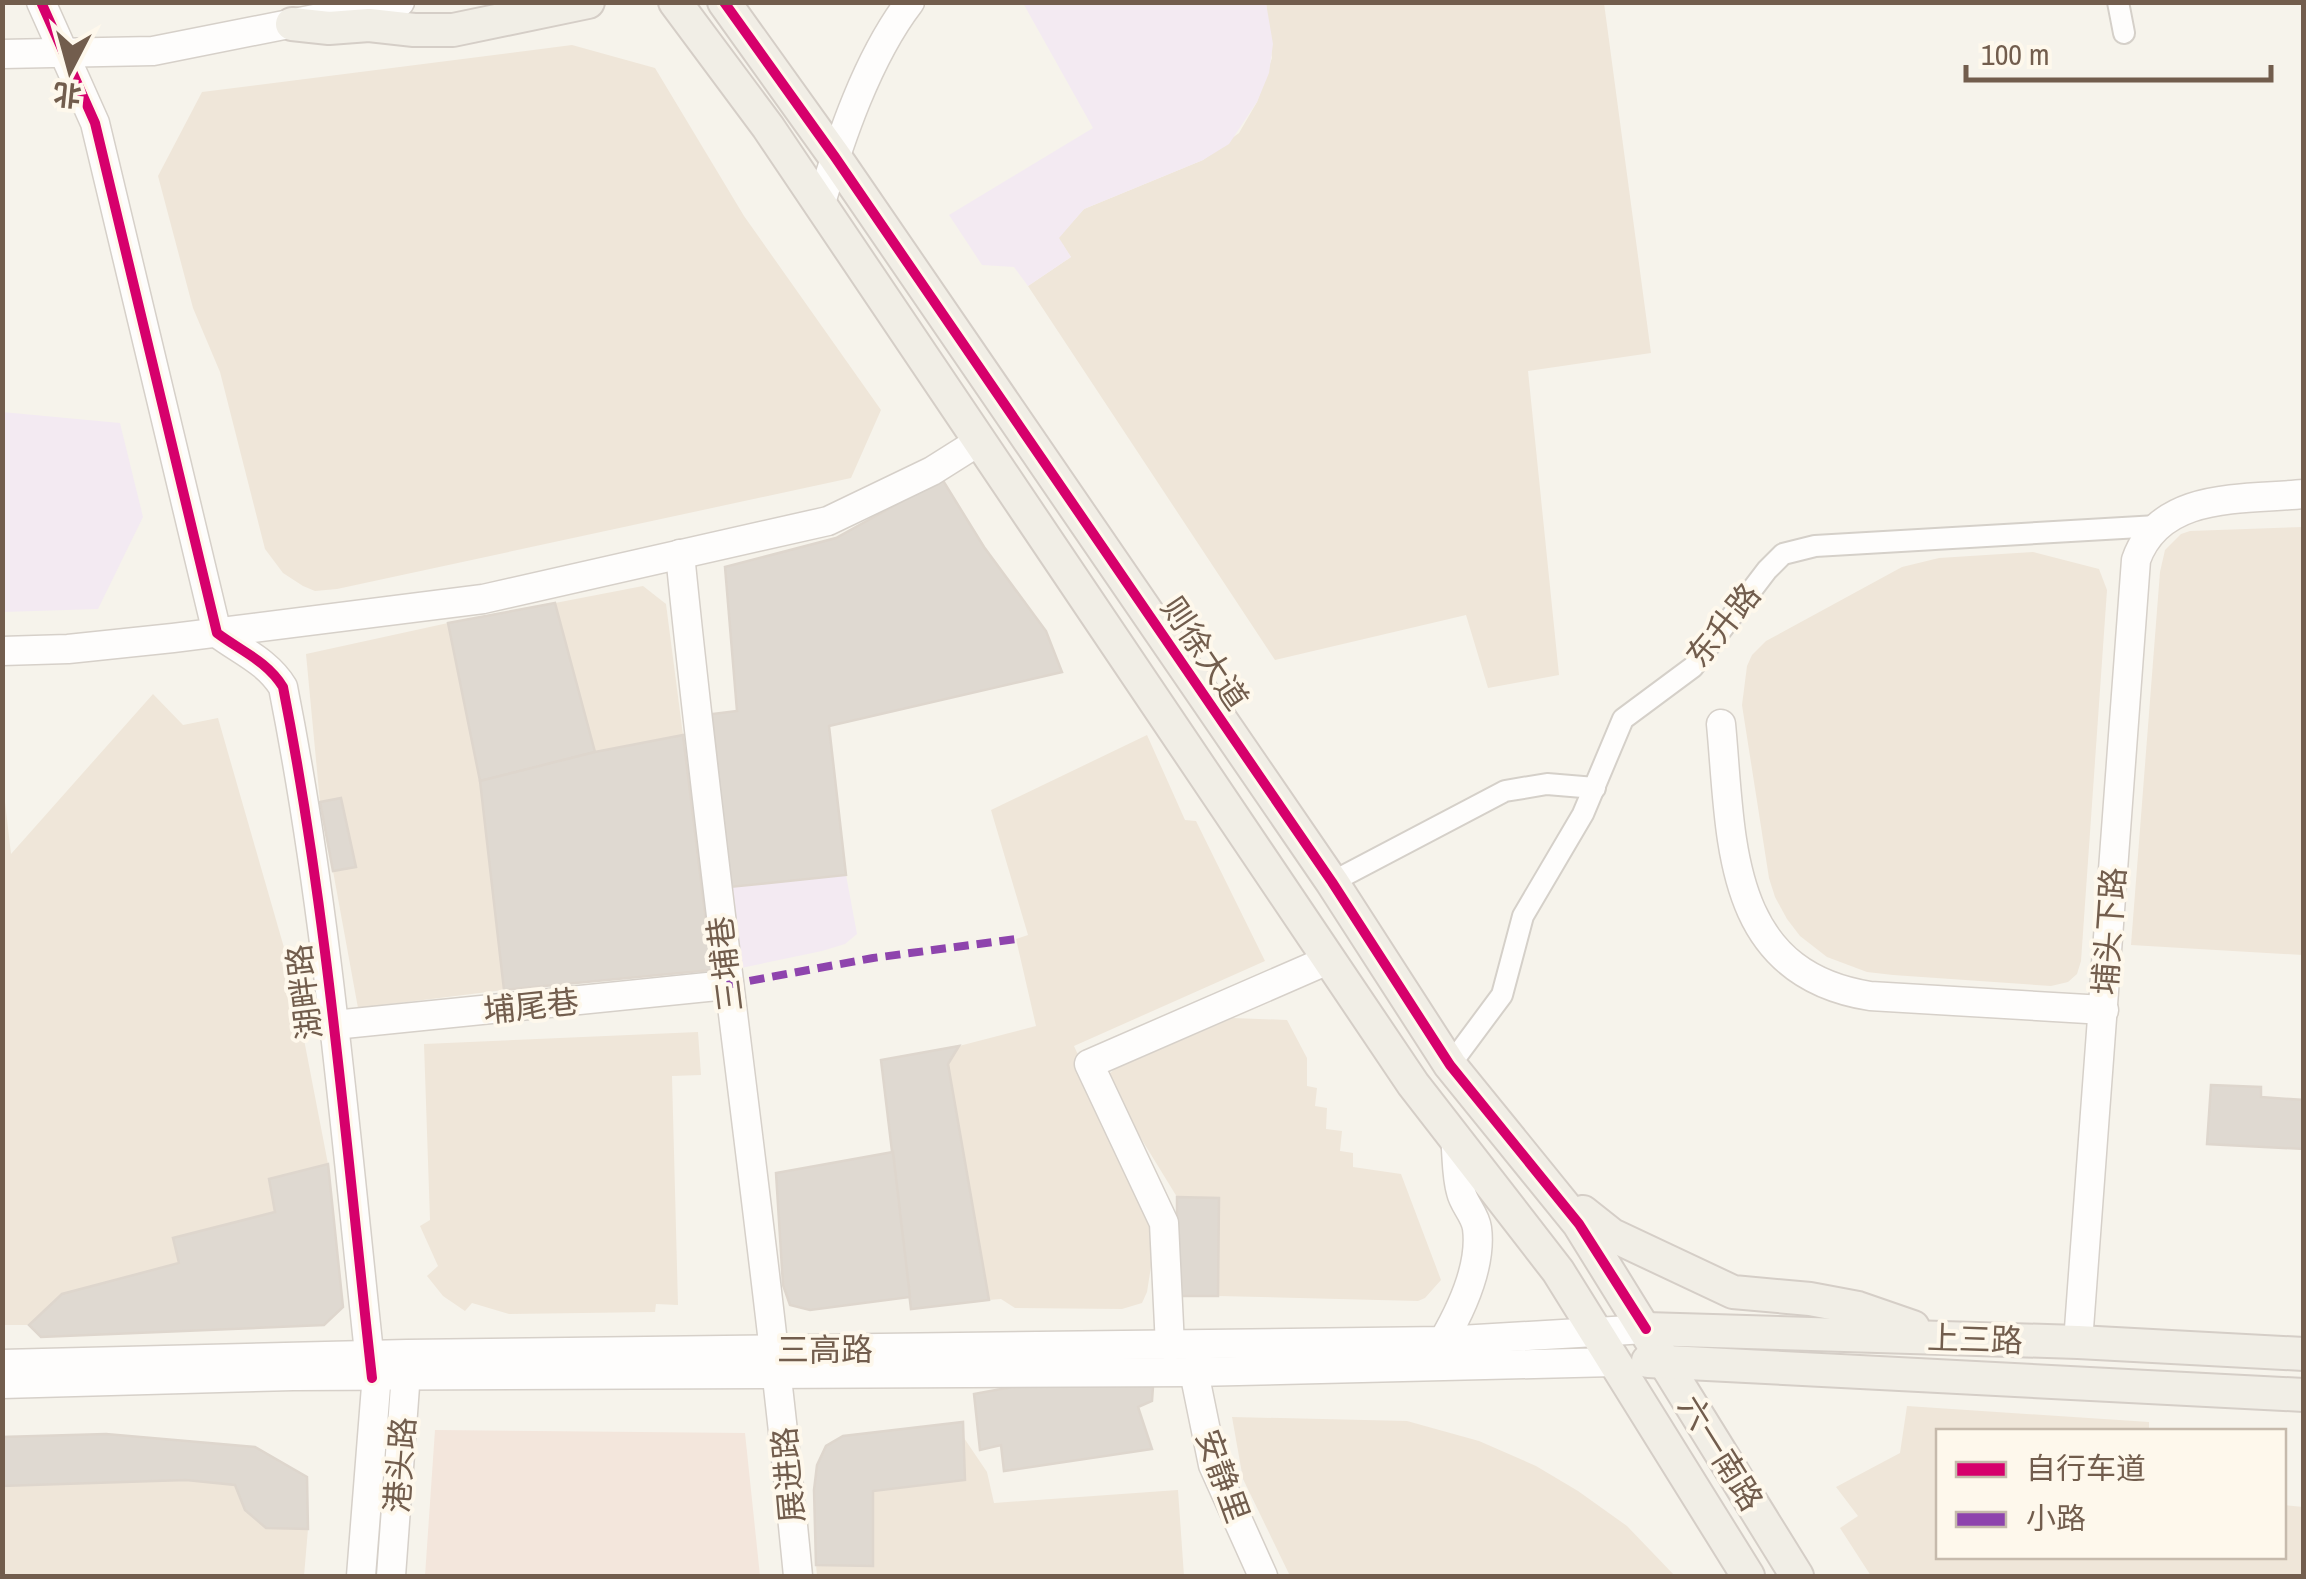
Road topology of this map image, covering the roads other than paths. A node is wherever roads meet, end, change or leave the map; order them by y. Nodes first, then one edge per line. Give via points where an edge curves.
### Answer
1 (42, 2) edge
2 (335, 2) edge
3 (400, 2) edge
4 (588, 2) edge
5 (675, 2) edge
6 (724, 2) edge
7 (910, 2) edge
8 (2118, 2) edge
9 (292, 24) junction
10 (2124, 33) dead end
11 (65, 53) junction
12 (2, 54) edge
13 (835, 157) junction
14 (820, 206) junction
15 (978, 442) junction
16 (2304, 494) edge
17 (2157, 526) junction
18 (680, 554) junction
19 (217, 633) junction
20 (2, 651) edge
21 (1721, 724) dead end
22 (1595, 788) junction
23 (1332, 882) junction
24 (1328, 960) junction
25 (727, 984) junction
26 (2104, 1010) junction
27 (334, 1025) junction
28 (1450, 1065) junction
29 (1500, 1126) junction
30 (1455, 1136) junction
31 (1646, 1329) junction
32 (1594, 1330) junction
33 (1950, 1340) junction
34 (1443, 1341) junction
35 (2078, 1342) junction
36 (1170, 1346) junction
37 (2304, 1354) edge
38 (775, 1361) junction
39 (1663, 1361) junction
40 (1614, 1362) junction
41 (2, 1364) edge
42 (374, 1366) junction
43 (407, 1366) junction
44 (1194, 1372) junction
45 (2, 1384) edge
46 (2304, 1395) edge
47 (361, 1576) edge
48 (391, 1576) edge
49 (798, 1576) edge
50 (1263, 1576) edge
51 (1748, 1576) edge
52 (1797, 1576) edge

1 - 11 street
2 - 9 main road
3 - 9 street
4 - 9 main road via 454,30
5 - 14 main road
6 - 13 main road, 则徐大道
7 - 13 street
8 - 10 street
9 - 11 street via 154,51
11 - 12 street
11 - 19 street via 95,123
13 - 14 street
13 - 23 main road, 则徐大道
14 - 15 main road
15 - 18 street via 843,515
15 - 24 main road
16 - 17 street via 2195,505
17 - 22 street, 东升路 via 1815,546 1783,554 1693,667 1623,719
17 - 26 street, 埔头下路 via 2136,560
18 - 19 street via 482,598
18 - 25 street, 三埔巷
19 - 20 street
19 - 27 street, 湖畔路 via 261,661 283,688 306,802
21 - 26 street via 1738,880 1765,935 1801,971 1870,996
22 - 23 street via 1547,784 1505,791
22 - 28 street, 东升路 via 1523,916 1502,994
23 - 28 main road, 则徐大道
24 - 30 main road
24 - 36 street via 1090,1064 1164,1223
25 - 27 street, 埔尾巷
25 - 38 street, 三埔巷
26 - 35 street, 埔头下路
27 - 42 street, 湖畔路
28 - 29 main road, 则徐大道
29 - 31 main road, 则徐大道 via 1578,1224
29 - 33 main road via 1599,1228 1710,1283 1733,1292 1858,1308
30 - 32 main road via 1558,1271
30 - 34 street via 1461,1194 1477,1227 1477,1248
31 - 32 street, 三高路
31 - 33 main road, 上三路
31 - 39 main road, 六一南路
32 - 34 street, 三高路
32 - 40 main road
33 - 35 main road, 上三路
34 - 36 street, 三高路
35 - 37 main road, 上三路
36 - 38 street, 三高路
38 - 43 street, 三高路
38 - 44 street, 三高路
38 - 49 street, 展进路
39 - 40 main road, 上三路
39 - 46 main road, 上三路
39 - 52 main road, 六一南路
40 - 44 street, 三高路
40 - 51 main road
41 - 42 street, 三高路
42 - 43 street, 三高路
42 - 45 street, 三高路 via 293,1376
42 - 47 street, 港头路
43 - 48 street, 港头路
44 - 50 street, 安静里 via 1213,1465

